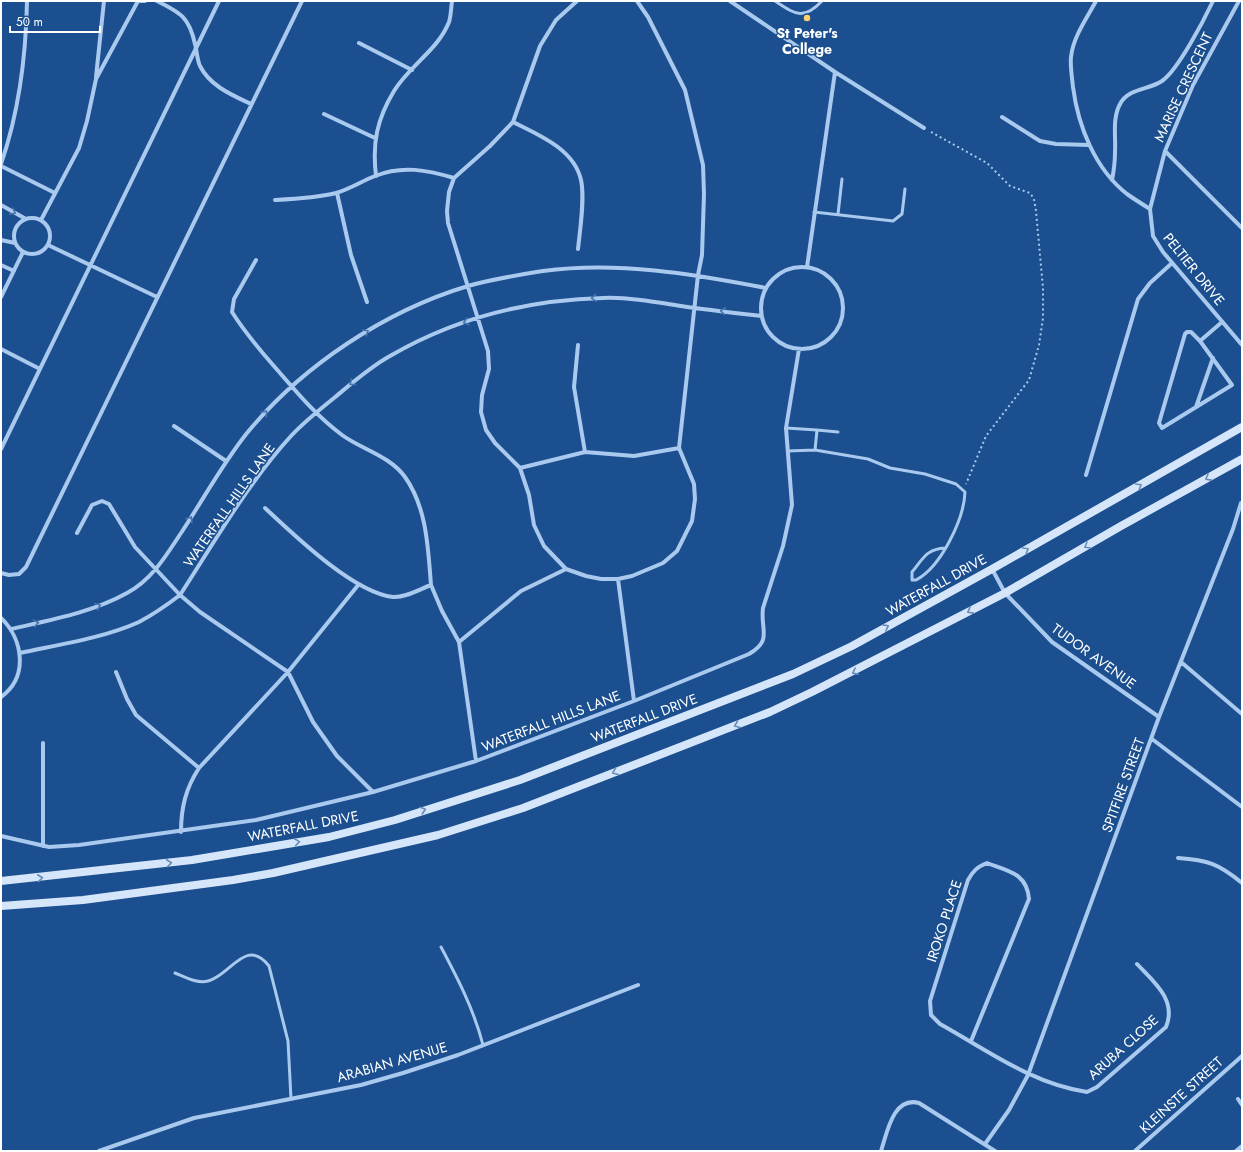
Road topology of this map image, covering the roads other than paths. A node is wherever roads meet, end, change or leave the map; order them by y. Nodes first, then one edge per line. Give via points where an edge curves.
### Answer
1 (28, 1) edge
2 (104, 1) edge
3 (139, 1) edge
4 (145, 1) edge
5 (157, 1) edge
6 (219, 1) edge
7 (302, 1) edge
8 (452, 1) edge
9 (577, 1) edge
10 (637, 1) edge
11 (730, 1) edge
12 (775, 1) edge
13 (822, 1) edge
14 (1096, 1) edge
15 (1213, 1) edge
16 (1239, 1) edge
17 (359, 43) dead end
18 (196, 47) junction
19 (412, 70) junction
20 (835, 72) junction
21 (96, 79) junction
22 (251, 104) junction
23 (324, 114) dead end
24 (1002, 118) dead end
25 (513, 122) junction
26 (924, 128) road end
27 (375, 138) junction
28 (1089, 145) junction
29 (1165, 151) junction
30 (1, 165) edge
31 (376, 176) junction
32 (454, 178) junction
33 (842, 179) dead end
34 (1112, 180) junction
35 (905, 189) dead end
36 (55, 193) junction
37 (337, 193) junction
38 (275, 200) dead end
39 (1, 205) edge
40 (1150, 209) junction
41 (814, 212) junction
42 (838, 214) junction
43 (26, 219) junction
44 (41, 220) junction
45 (1242, 228) edge
46 (1, 240) edge
47 (15, 243) junction
48 (48, 245) junction
49 (578, 249) dead end
50 (22, 252) junction
51 (256, 260) dead end
52 (1172, 263) junction
53 (91, 264) junction
54 (1, 265) edge
55 (807, 267) junction
56 (14, 271) junction
57 (698, 275) junction
58 (469, 286) junction
59 (766, 288) junction
60 (1, 297) edge
61 (157, 297) junction
62 (367, 302) dead end
63 (695, 308) junction
64 (761, 316) junction
65 (479, 318) junction
66 (1222, 322) junction
67 (1200, 341) junction
68 (578, 345) dead end
69 (1242, 345) edge
70 (1, 349) edge
71 (799, 349) junction
72 (1213, 358) junction
73 (40, 369) junction
74 (292, 387) junction
75 (1196, 408) junction
76 (315, 413) junction
77 (174, 426) dead end
78 (1242, 427) edge
79 (786, 428) junction
80 (817, 430) junction
81 (838, 432) dead end
82 (680, 448) junction
83 (1, 449) edge
84 (815, 450) junction
85 (788, 451) junction
86 (585, 452) junction
87 (1242, 459) edge
88 (226, 461) junction
89 (520, 468) junction
90 (1086, 475) dead end
91 (1241, 503) edge
92 (265, 508) dead end
93 (77, 533) dead end
94 (945, 548) junction
95 (566, 569) junction
96 (992, 569) junction
97 (156, 570) junction
98 (1, 573) edge
99 (618, 579) junction
100 (359, 584) junction
101 (431, 585) junction
102 (1005, 593) junction
103 (180, 595) junction
104 (1, 618) edge
105 (11, 629) junction
106 (459, 642) junction
107 (20, 653) junction
108 (1181, 662) junction
109 (116, 672) dead end
110 (288, 672) junction
111 (1, 697) edge
112 (634, 701) junction
113 (1242, 714) edge
114 (1159, 717) junction
115 (1152, 739) junction
116 (43, 743) dead end
117 (476, 761) junction
118 (199, 768) junction
119 (374, 792) junction
120 (1242, 807) edge
121 (181, 832) junction
122 (1, 836) edge
123 (43, 846) junction
124 (1178, 858) dead end
125 (1, 881) edge
126 (1242, 883) edge
127 (1, 906) edge
128 (441, 947) dead end
129 (1137, 964) dead end
130 (175, 973) dead end
131 (638, 985) dead end
132 (971, 1041) junction
133 (482, 1045) junction
134 (1242, 1056) edge
135 (1028, 1074) junction
136 (291, 1098) junction
137 (1238, 1099) dead end
138 (1242, 1105) edge
139 (985, 1144) junction
140 (1242, 1146) edge
141 (99, 1151) edge
142 (881, 1151) edge
143 (995, 1151) edge
144 (1135, 1151) edge
145 (1236, 1151) edge

1 - 30 street via 24,55 15,110 10,139
2 - 21 street
3 - 4 street
3 - 21 street
5 - 18 street via 185,17
6 - 18 street
7 - 22 street
8 - 19 street via 449,21 441,38
9 - 25 street via 556,20 540,46
10 - 57 street via 648,17 685,90 696,132 703,165 704,194 702,255
11 - 20 street
12 - 13 lane via 794,14 803,14 814,9
14 - 28 street via 1083,24 1071,56 1074,97
15 - 34 street via 1168,76 1158,84 1131,93 1120,103 1114,123 1116,151
16 - 29 street, MARISE CRESCENT via 1194,85
17 - 19 street
18 - 22 street via 200,66 211,80 222,90
18 - 53 street
19 - 27 street via 394,90
20 - 26 street
20 - 41 street
21 - 36 street via 79,148
22 - 61 street
23 - 27 street
24 - 28 street via 1040,141
25 - 32 street
25 - 49 street via 561,149 576,167 582,191
27 - 31 street
28 - 34 street
29 - 40 street, PELTIER DRIVE
29 - 45 street, MARISE CRESCENT
30 - 36 street
31 - 32 street via 400,170 419,169
31 - 37 street
32 - 58 street via 449,192 448,223
33 - 42 lane
34 - 40 street via 1127,194
35 - 42 lane via 902,214 894,221
36 - 44 street
37 - 38 street
37 - 62 street via 351,255
39 -> 43 street
40 - 52 street, PELTIER DRIVE via 1153,236
41 - 42 lane
41 - 55 street
43 - 44 street
43 - 47 street via 20,222 14,232
44 - 48 street via 50,232
46 - 47 street
47 - 50 street
48 - 50 street via 34,255
48 - 53 street
50 - 56 street
51 - 74 street, WATERFALL HILLS LANE via 234,299 232,312
52 - 66 street, PELTIER DRIVE
52 - 90 street via 1150,283 1138,299
53 - 61 street
53 - 73 street
54 - 56 street
55 - 59 street via 787,269 775,276
55 - 71 street via 829,276 838,288 843,302 843,317 837,330 827,341 814,348
56 - 60 street
57 - 58 street, WATERFALL HILLS LANE via 630,269 544,271
57 - 59 street, WATERFALL HILLS LANE
57 - 63 street
58 - 65 street
74 -> 58 street, WATERFALL HILLS LANE via 324,360 368,331 395,316
59 - 64 street via 761,302
61 - 98 street via 26,567 19,574
64 -> 63 street, WATERFALL HILLS LANE
63 -> 65 street, WATERFALL HILLS LANE via 605,298 557,301 514,308
63 - 82 street
64 - 71 street via 771,335 789,347
65 -> 76 street, WATERFALL HILLS LANE via 448,327 389,356
65 - 89 street via 490,362 482,395 481,412 486,430 495,443
66 - 67 street
66 - 69 street, PELTIER DRIVE
67 - 72 street
67 - 75 street via 1191,332 1185,334 1159,423 1160,427
68 - 86 street via 574,376 575,400
70 - 73 street
71 - 79 street, WATERFALL HILLS LANE
72 - 75 street
72 - 75 street via 1232,385
73 - 83 street
74 - 76 street, WATERFALL HILLS LANE
88 -> 74 street, WATERFALL HILLS LANE via 247,433
76 - 101 street, WATERFALL HILLS LANE via 351,441 379,456 404,477 424,519
76 - 103 street, WATERFALL HILLS LANE via 292,435 256,480
77 - 88 street, WATERFALL HILLS LANE
96 -> 78 main road, WATERFALL DRIVE
79 - 80 lane
79 - 85 street, WATERFALL HILLS LANE
80 - 81 lane
80 - 84 lane
82 - 86 street via 634,456
82 - 99 street via 694,484 692,521 677,551 663,563
84 - 85 lane
84 - 94 lane via 868,459 890,468 925,474 963,488 965,500 951,542
85 - 112 street, WATERFALL HILLS LANE via 792,505 787,531 763,608 763,642 749,654
86 - 89 street
87 -> 102 main road
97 -> 88 street, WATERFALL HILLS LANE
89 - 95 street via 530,495 534,525 544,546
91 - 108 street, SPITFIRE STREET
92 - 100 street via 308,548
93 - 97 street via 92,505 102,501 109,504 135,547
94 - 94 lane via 923,576 912,580 912,572 928,552
95 - 99 street via 586,576
95 - 106 street via 521,591
96 - 102 street, TUDOR AVENUE
125 -> 96 main road, WATERFALL DRIVE via 192,860 329,837 395,820 520,780 793,674 852,646
97 - 103 street
105 -> 97 street, WATERFALL HILLS LANE via 88,610 127,593
99 - 112 street, WATERFALL HILLS LANE
100 - 101 street via 392,597
100 - 110 street
101 - 106 street, WATERFALL HILLS LANE
102 - 114 street, TUDOR AVENUE via 1052,642
102 -> 127 main road via 854,672 770,712 523,808 438,835 233,880 83,900
103 - 107 street, WATERFALL HILLS LANE via 138,622 69,643
103 - 110 street via 200,612
104 - 105 street
105 - 107 street
106 - 117 street, WATERFALL HILLS LANE
107 - 111 street via 17,676
108 - 113 street
108 - 114 street, SPITFIRE STREET
109 - 118 street via 136,715
110 - 118 street
110 - 119 street via 313,722 337,756
112 - 117 street, WATERFALL HILLS LANE
114 - 115 street, SPITFIRE STREET
115 - 120 street
115 - 135 street, SPITFIRE STREET
116 - 123 street
117 - 119 street, WATERFALL HILLS LANE
118 - 121 street via 184,799
119 - 121 street, WATERFALL HILLS LANE via 256,820
121 - 123 street, WATERFALL HILLS LANE via 79,845
122 - 123 street, WATERFALL HILLS LANE
124 - 126 street via 1203,860 1220,867
128 - 133 lane via 461,984 477,1024
129 - 135 street, ARUBA CLOSE via 1167,999 1169,1018 1166,1027 1097,1087 1087,1092 1050,1083
130 - 136 lane via 198,982 208,981 238,960 254,955 263,958 269,966 288,1041
131 - 133 street, ARABIAN AVENUE
132 - 132 street, IROKO PLACE via 936,1021 931,1015 930,1002 968,880 972,872 987,863 1020,876 1029,899
132 - 135 street, IROKO PLACE
133 - 136 street, ARABIAN AVENUE via 361,1086
134 - 144 street, KLEINSTE STREET
135 - 139 street, SPITFIRE STREET via 1009,1110
136 - 141 street, ARABIAN AVENUE via 194,1118
137 - 138 street
139 - 142 street via 911,1100 896,1111
139 - 143 street
140 - 145 street

